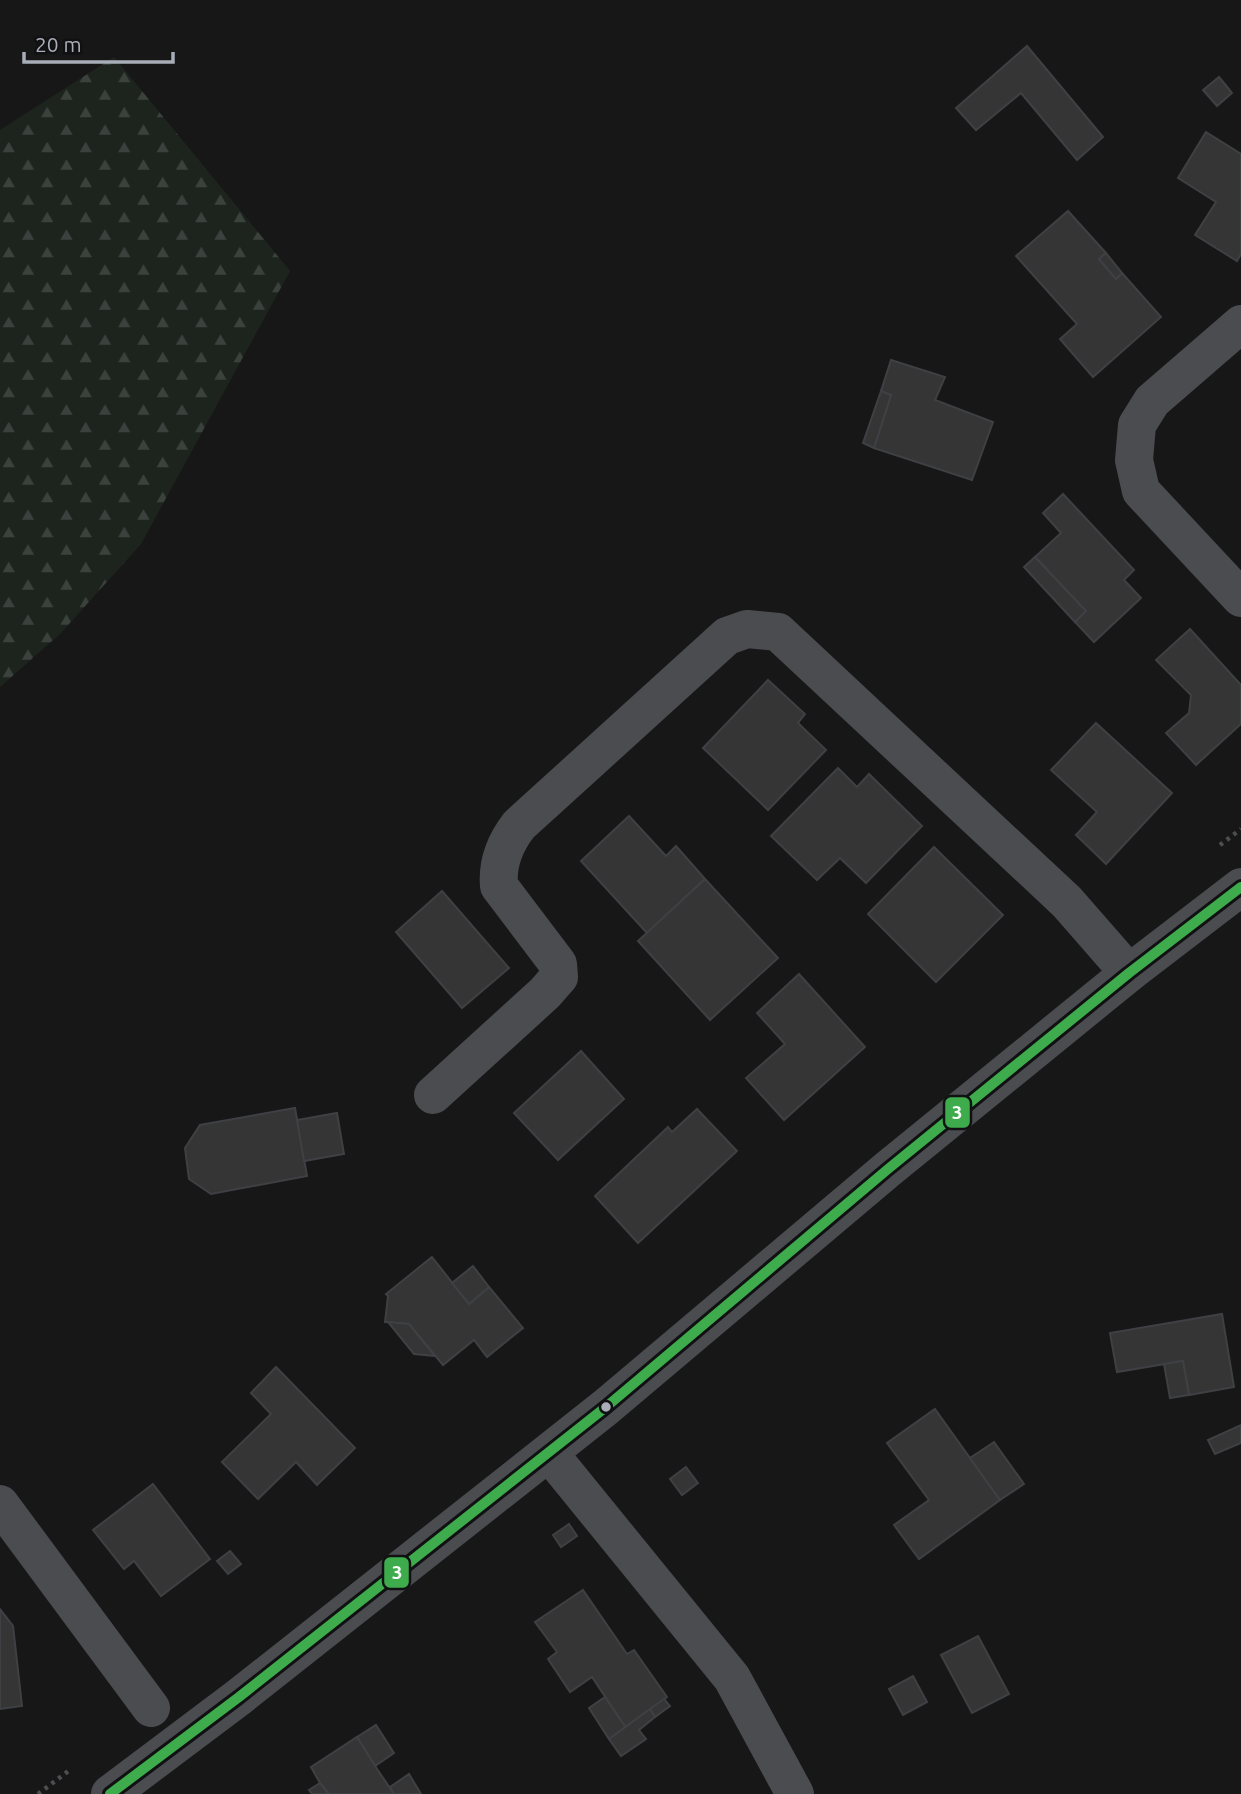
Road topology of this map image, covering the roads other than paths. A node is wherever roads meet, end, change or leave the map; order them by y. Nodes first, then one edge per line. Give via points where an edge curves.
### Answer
1 (1241, 324) edge
2 (1241, 598) edge
3 (1241, 887) edge
4 (1129, 973) junction
5 (433, 1095) dead end
6 (549, 1452) junction
7 (0, 1504) edge
8 (151, 1708) dead end
9 (110, 1794) edge
10 (795, 1794) edge

1 - 2 street via 1152,401 1137,425 1133,460 1141,491
3 - 4 street
4 - 5 street via 1067,902 778,632 747,629 726,636 507,841 499,886 558,964 559,977
4 - 6 street
6 - 9 street
6 - 10 street via 732,1678
7 - 8 street

